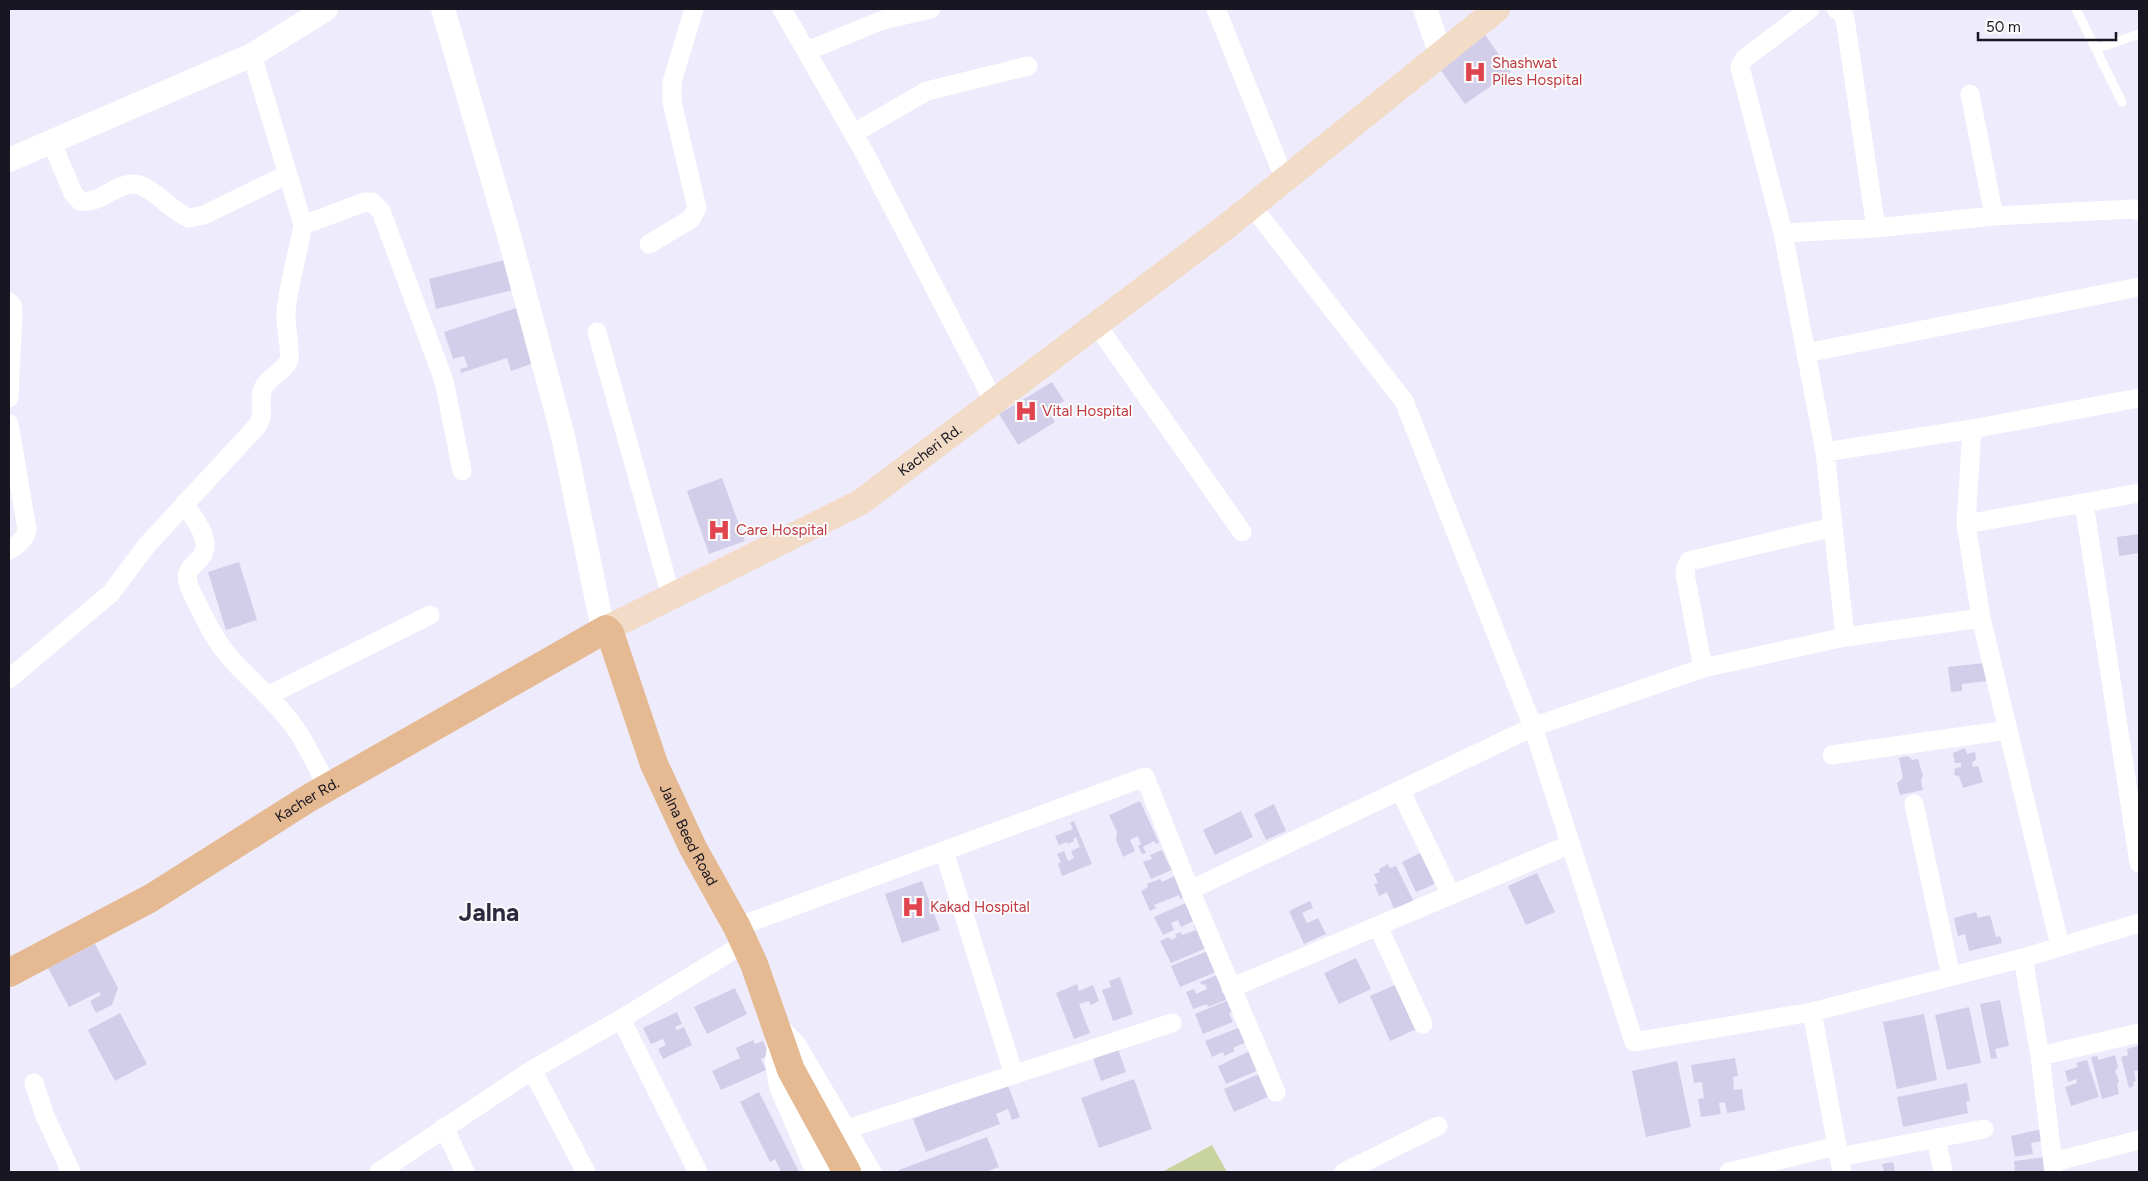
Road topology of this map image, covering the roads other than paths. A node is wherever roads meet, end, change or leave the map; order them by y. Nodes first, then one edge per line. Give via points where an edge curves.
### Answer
1 (326, 9) edge
2 (443, 9) edge
3 (694, 9) edge
4 (782, 9) edge
5 (931, 9) edge
6 (1216, 9) edge
7 (1425, 9) edge
8 (1497, 9) edge
9 (1810, 9) edge
10 (1836, 9) edge
11 (2076, 9) edge
12 (2139, 34) edge
13 (2096, 49) junction
14 (807, 51) junction
15 (252, 55) junction
16 (1441, 55) junction
17 (1028, 66) dead end
18 (1970, 94) dead end
19 (2122, 102) dead end
20 (854, 132) junction
21 (51, 141) junction
22 (9, 160) edge
23 (288, 174) junction
24 (1284, 180) junction
25 (1252, 206) junction
26 (2139, 211) edge
27 (1994, 216) junction
28 (304, 225) junction
29 (1876, 228) junction
30 (1783, 233) junction
31 (649, 244) dead end
32 (2139, 287) edge
33 (9, 302) edge
34 (1096, 324) junction
35 (597, 332) dead end
36 (1806, 353) junction
37 (9, 398) edge
38 (2139, 398) edge
39 (994, 402) junction
40 (9, 424) edge
41 (1972, 429) junction
42 (1825, 452) junction
43 (462, 471) dead end
44 (2139, 493) edge
45 (185, 503) junction
46 (2084, 503) junction
47 (1966, 524) junction
48 (1833, 527) junction
49 (1242, 532) dead end
50 (9, 550) edge
51 (671, 596) junction
52 (430, 615) dead end
53 (1980, 618) junction
54 (604, 629) junction
55 (1845, 637) junction
56 (1703, 668) junction
57 (9, 679) edge
58 (267, 696) junction
59 (1533, 727) junction
60 (2008, 730) junction
61 (1832, 755) dead end
62 (328, 787) junction
63 (1400, 790) junction
64 (2134, 794) edge
65 (1914, 804) dead end
66 (1571, 844) junction
67 (944, 850) junction
68 (2139, 863) edge
69 (1190, 890) junction
70 (1451, 895) junction
71 (2139, 923) edge
72 (1378, 926) junction
73 (741, 935) junction
74 (2060, 946) junction
75 (2024, 958) junction
76 (9, 973) edge
77 (1950, 976) junction
78 (1231, 988) junction
79 (1812, 1012) junction
80 (620, 1020) junction
81 (1172, 1023) dead end
82 (1423, 1024) dead end
83 (777, 1030) junction
84 (2139, 1033) edge
85 (2040, 1056) junction
86 (532, 1070) junction
87 (1014, 1074) junction
88 (34, 1083) dead end
89 (1276, 1092) dead end
90 (1438, 1126) dead end
91 (444, 1127) junction
92 (847, 1128) junction
93 (1984, 1129) dead end
94 (1936, 1138) junction
95 (2139, 1140) edge
96 (1840, 1158) edge
97 (2054, 1167) edge
98 (71, 1172) edge
99 (379, 1172) edge
100 (465, 1172) edge
101 (586, 1172) edge
102 (698, 1172) edge
103 (818, 1172) edge
104 (847, 1172) edge
105 (872, 1172) edge
106 (1344, 1172) edge
107 (1729, 1172) edge
108 (1943, 1172) edge

1 - 15 street
2 - 54 street via 563,436
3 - 31 street via 672,88 672,102 697,208 691,219
4 - 14 street
5 - 14 street via 883,20
6 - 24 street
7 - 16 street
8 - 16 main road, Kacheri Rd.
9 - 30 street via 1744,59 1740,67
10 - 29 street via 1845,19
11 - 13 lane
12 - 13 lane
13 - 19 lane
14 - 20 street
15 - 21 street
15 - 23 street
16 - 24 main road, Kacheri Rd.
17 - 20 street via 927,91
18 - 27 street
20 - 39 street
21 - 22 street
21 - 23 street via 73,193 80,201 92,201 126,186 139,185 189,218 204,215
23 - 28 street
24 - 25 main road, Kacheri Rd.
25 - 34 main road, Kacheri Rd.
25 - 59 street via 1404,401
26 - 27 street
27 - 29 street
28 - 43 street via 365,202 372,202 381,211 444,381
28 - 45 street via 286,310 288,363 264,387 263,412 258,425
29 - 30 street
30 - 36 street
32 - 36 street
33 - 37 street via 13,312
34 - 39 main road, Kacheri Rd.
34 - 49 street
35 - 51 street
36 - 42 street
38 - 41 street
39 - 51 main road, Kacheri Rd. via 861,502
40 - 50 street via 27,529 22,540
41 - 42 street
41 - 47 street
42 - 48 street
44 - 46 street
45 - 57 street via 141,551 111,593
45 - 58 street via 205,546 202,555 188,570 186,580 212,634 231,660
46 - 47 street
46 - 64 street
47 - 53 street
48 - 55 street
48 - 56 street via 1689,561 1685,574
51 - 54 main road, Kacheri Rd.
52 - 58 street
53 - 55 street
53 - 60 street
54 - 62 main road, Kacher Rd.
54 - 73 main road, Jalna Beed Road via 610,633 654,764 693,848
55 - 56 street
56 - 59 street
58 - 62 street via 295,727
59 - 63 street
59 - 66 street
60 - 61 street
60 - 74 street
62 - 76 main road, Kacher Rd. via 151,898
63 - 69 street
63 - 70 street
64 - 68 street
65 - 77 street
66 - 70 street
66 - 79 street via 1634,1042
67 - 69 street via 1145,777
67 - 73 street
67 - 87 street
69 - 78 street
70 - 72 street
71 - 74 street
72 - 78 street
72 - 82 street
73 - 80 street
73 - 83 main road, Jalna Beed Road
74 - 75 street
75 - 77 street
75 - 85 street
77 - 79 street
78 - 89 street
79 - 96 street
80 - 86 street
80 - 102 street
81 - 87 street
83 - 92 street via 797,1045
83 - 103 street via 781,1086
83 - 104 main road, Jalna Beed Road via 791,1070
84 - 85 street
85 - 97 street
86 - 91 street
86 - 101 street
87 - 92 street
88 - 98 street via 45,1116
90 - 106 street
91 - 99 street
91 - 100 street
92 - 105 street
93 - 94 street
94 - 96 street
94 - 108 street
95 - 97 street
96 - 107 street

